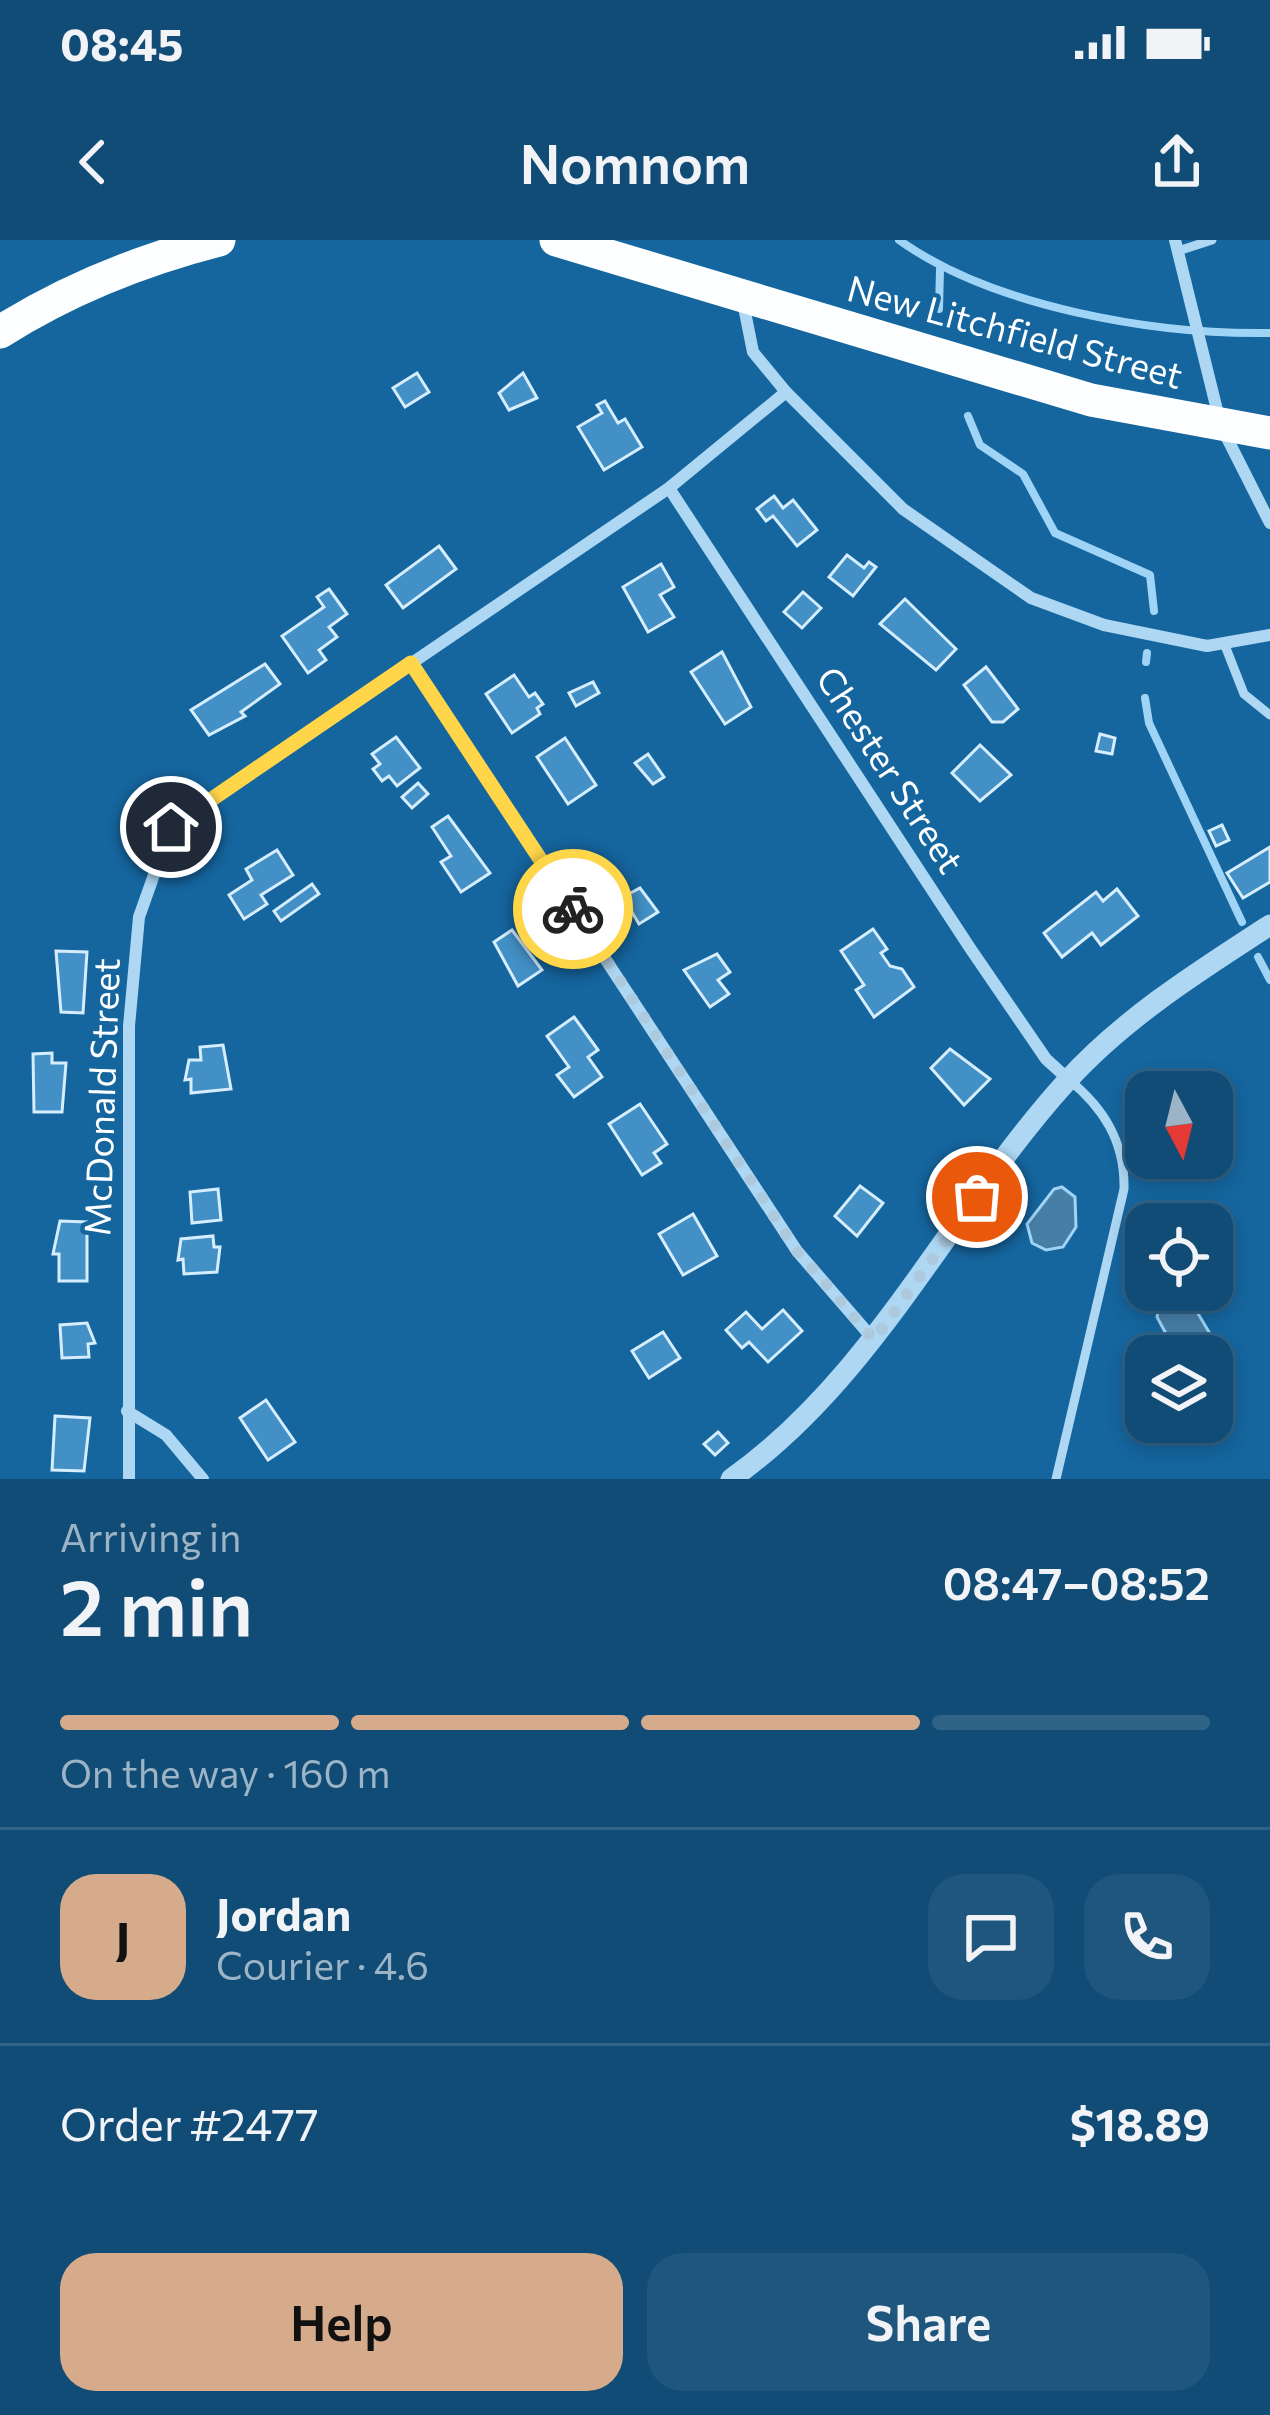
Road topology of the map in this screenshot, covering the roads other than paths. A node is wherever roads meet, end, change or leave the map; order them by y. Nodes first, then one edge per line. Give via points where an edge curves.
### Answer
1 (219, 240) edge
2 (556, 240) edge
3 (1212, 240) edge
4 (1176, 245) edge
5 (742, 295) junction
6 (0, 332) edge
7 (786, 392) junction
8 (1221, 426) junction
9 (1270, 433) edge
10 (669, 488) junction
11 (1270, 523) edge
12 (1270, 635) edge
13 (1224, 643) junction
14 (411, 663) junction
15 (1270, 715) edge
16 (1270, 925) edge
17 (1068, 1079) junction
18 (874, 1340) junction
19 (127, 1411) junction
20 (129, 1479) edge
21 (203, 1479) edge
22 (731, 1479) edge
23 (1056, 1479) edge

1 - 6 highway via 160,255
2 - 5 highway, New Litchfield Street
3 - 4 lane
4 - 8 street
5 - 7 street via 753,352
5 - 8 highway, New Litchfield Street via 1091,400
7 - 10 street, McDonald Street
7 - 13 street via 903,509 1031,598 1104,625
8 - 9 highway, New Litchfield Street
8 - 11 street
10 - 14 street, McDonald Street
10 - 17 street, Chester Street via 970,947
12 - 13 street
13 - 15 lane via 1244,694
14 - 18 street via 797,1251
14 - 19 street, McDonald Street via 171,827 139,916 129,1026
16 - 17 street via 1171,989
17 - 18 street
17 - 23 lane via 1120,1143 1124,1189
18 - 22 street
19 - 20 street, McDonald Street
19 - 21 street via 166,1435

